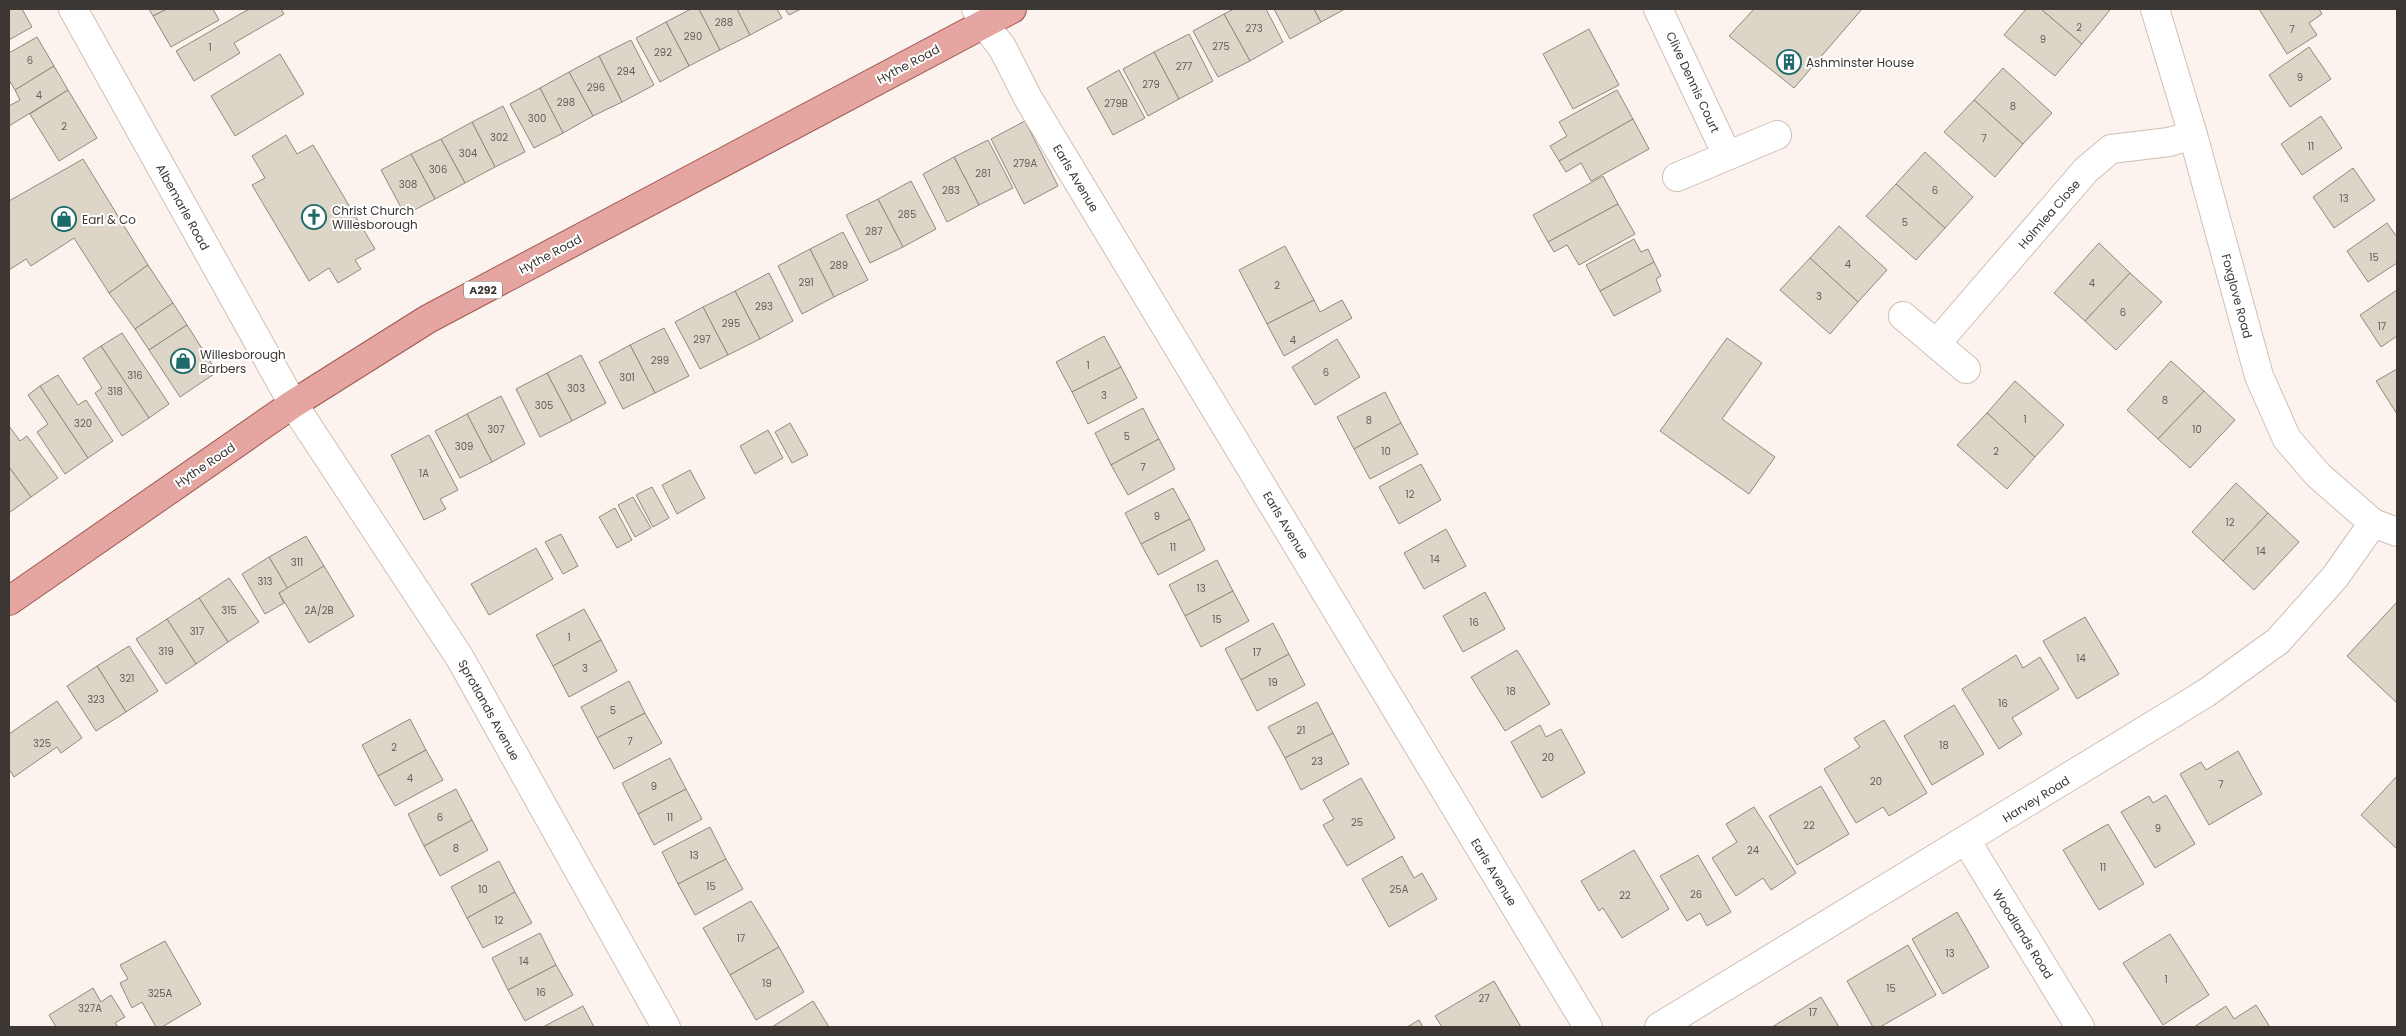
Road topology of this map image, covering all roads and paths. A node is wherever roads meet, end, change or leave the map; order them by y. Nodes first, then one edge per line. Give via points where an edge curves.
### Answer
1 (73, 9) edge
2 (1012, 9) edge
3 (1658, 9) edge
4 (2155, 9) edge
5 (979, 16) edge
6 (1777, 135) dead end
7 (2193, 135) junction
8 (1728, 155) junction
9 (1677, 177) dead end
10 (1903, 316) dead end
11 (1936, 344) junction
12 (1966, 369) dead end
13 (293, 404) junction
14 (2385, 528) edge
15 (9, 601) edge
16 (1966, 842) junction
17 (666, 1027) edge
18 (1588, 1027) edge
19 (1659, 1027) edge
20 (2080, 1027) edge

1 - 13 street, Albemarle Road
2 - 5 main road, Hythe Road / A292
3 - 8 street, Clive Dennis Court
4 - 7 street, Foxglove Road
5 - 13 main road, Hythe Road / A292 via 428,319
5 - 18 street, Earls Avenue via 1002,47 1029,100
6 - 8 street
7 - 11 street, Holmlea Close via 2168,142 2111,149 2086,170
7 - 14 street, Foxglove Road via 2259,376 2287,439 2318,476
8 - 9 street
10 - 11 street
11 - 12 street
13 - 15 main road, Hythe Road / A292
13 - 17 street, Sprotlands Avenue via 460,658
14 - 16 street, Harvey Road via 2334,577 2278,641 2206,693
16 - 19 street, Harvey Road
16 - 20 street, Woodlands Road

